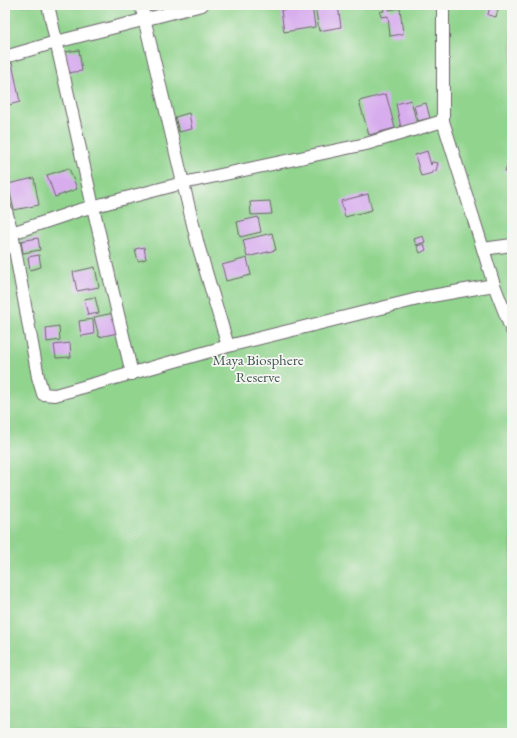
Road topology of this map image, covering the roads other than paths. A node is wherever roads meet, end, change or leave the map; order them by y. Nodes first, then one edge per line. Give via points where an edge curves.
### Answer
1 (48, 5) edge
2 (141, 5) edge
3 (202, 5) edge
4 (443, 5) edge
5 (144, 19) junction
6 (56, 42) junction
7 (5, 57) edge
8 (443, 121) junction
9 (182, 183) junction
10 (5, 207) edge
11 (93, 207) junction
12 (12, 233) junction
13 (512, 245) edge
14 (483, 249) junction
15 (494, 285) junction
16 (512, 331) edge
17 (228, 346) junction
18 (132, 374) junction

1 - 6 street
2 - 5 street
3 - 5 street
4 - 8 street
5 - 6 street
5 - 9 street
6 - 7 street
6 - 11 street
8 - 9 street via 366,144
8 - 14 street
9 - 11 street
9 - 17 street
10 - 12 street
11 - 12 street
11 - 18 street
12 - 18 street via 43,394 55,395
13 - 14 street
14 - 15 street
15 - 16 street
15 - 17 street via 426,298
17 - 18 street

